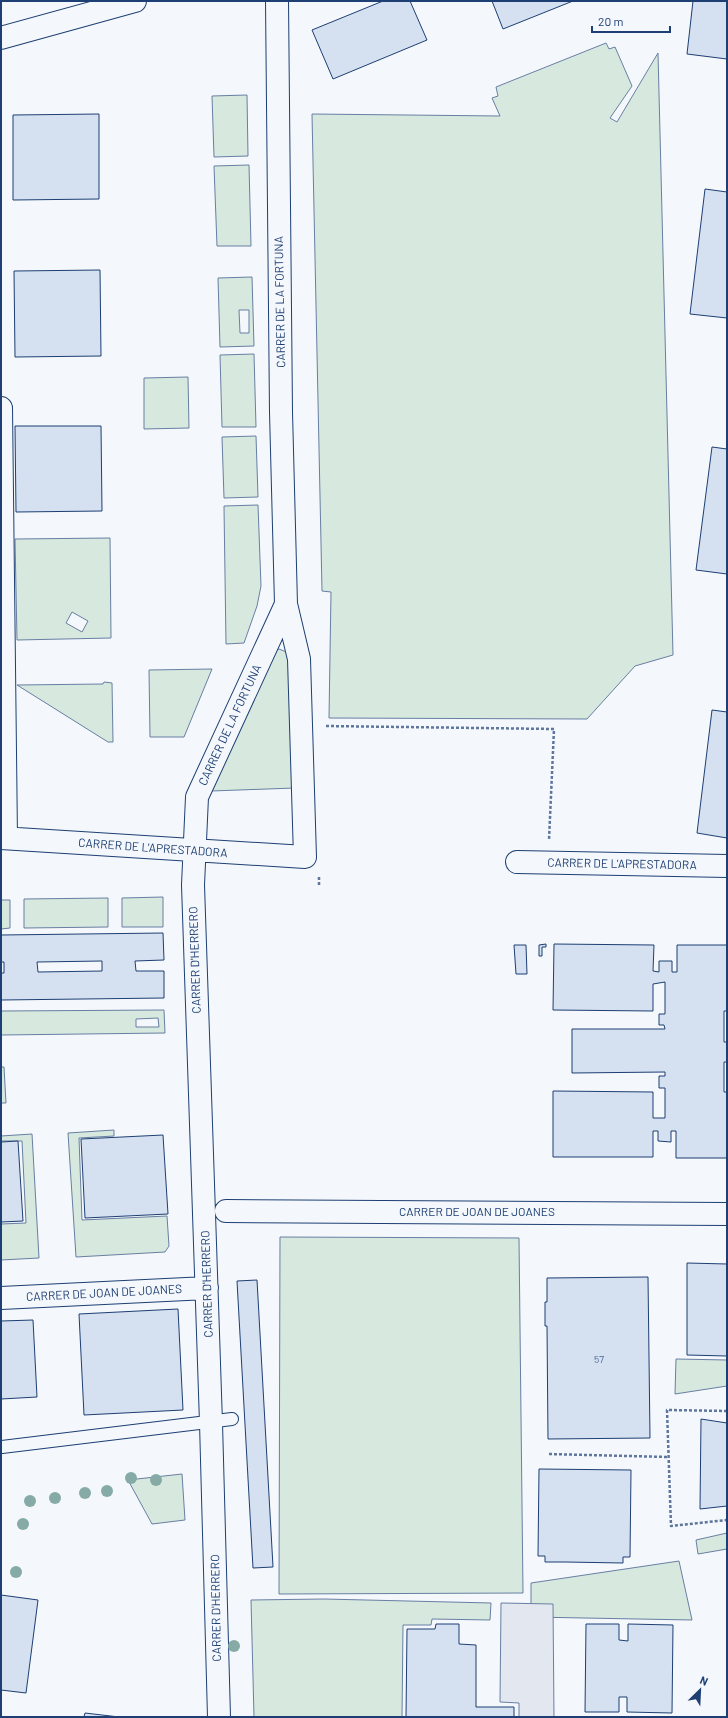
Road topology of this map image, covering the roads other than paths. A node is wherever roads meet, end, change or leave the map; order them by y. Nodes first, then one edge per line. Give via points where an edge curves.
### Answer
1 (135, 1) edge
2 (277, 1) edge
3 (1, 38) edge
4 (1, 408) edge
5 (286, 604) junction
6 (4, 838) edge
7 (194, 850) junction
8 (305, 857) joint
9 (517, 862) dead end
10 (727, 866) edge
11 (226, 1210) dead end
12 (727, 1214) edge
13 (207, 1288) junction
14 (1, 1298) edge
15 (232, 1419) dead end
16 (211, 1423) junction
17 (2, 1448) edge
18 (219, 1717) edge

1 - 3 street
2 - 5 street, CARRER DE LA FORTUNA via 281,412
4 - 6 street
5 - 7 street, CARRER DE LA FORTUNA via 197,797
5 - 8 street, CARRER DE LA FORTUNA via 299,659
6 - 7 street, CARRER DE L'APRESTADORA
7 - 8 street, CARRER DE L'APRESTADORA
7 - 13 street, CARRER D'HERRERO via 193,893
9 - 10 street, CARRER DE L'APRESTADORA
11 - 12 street, CARRER DE JOAN DE JOANES
13 - 14 street, CARRER DE JOAN DE JOANES
13 - 16 street, CARRER D'HERRERO
15 - 16 lane
16 - 17 lane
16 - 18 street, CARRER D'HERRERO

